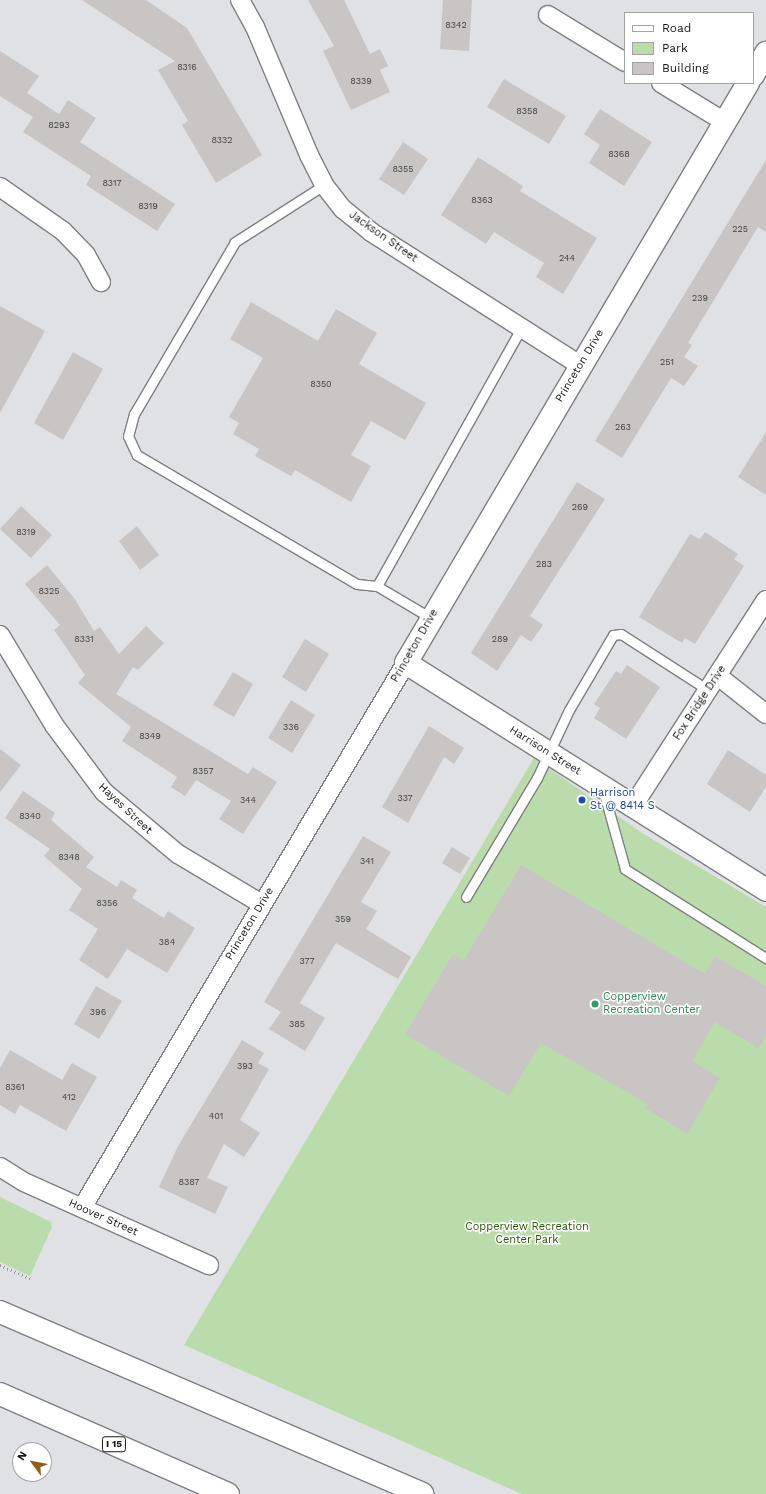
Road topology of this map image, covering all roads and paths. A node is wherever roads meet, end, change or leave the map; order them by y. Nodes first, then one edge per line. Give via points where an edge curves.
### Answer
1 (240, 0) edge
2 (548, 15) dead end
3 (766, 53) edge
4 (624, 61) edge
5 (754, 73) edge
6 (663, 84) edge
7 (747, 84) edge
8 (725, 122) junction
9 (324, 185) junction
10 (0, 187) edge
11 (101, 282) dead end
12 (522, 327) junction
13 (580, 365) junction
14 (377, 586) junction
15 (766, 600) edge
16 (431, 618) junction
17 (0, 635) edge
18 (406, 663) junction
19 (713, 683) junction
20 (766, 714) edge
21 (549, 754) junction
22 (602, 788) junction
23 (633, 806) junction
24 (766, 890) edge
25 (466, 897) dead end
26 (262, 904) junction
27 (766, 958) edge
28 (0, 1167) edge
29 (82, 1208) junction
30 (0, 1265) edge
31 (209, 1265) dead end
32 (32, 1279) dead end
33 (0, 1312) edge
34 (0, 1394) edge
35 (228, 1494) edge
36 (423, 1494) edge

1 - 9 street, Jackson Street
2 - 4 street
3 - 5 main road
6 - 8 street
7 - 8 main road, Princeton Drive
8 - 13 main road, Princeton Drive
9 - 12 street, Jackson Street via 343,209 371,232
9 - 14 lane via 235,242 134,414 128,436 137,455 357,584
10 - 11 street via 63,231 86,255
12 - 13 street, Jackson Street
12 - 14 lane
13 - 16 main road, Princeton Drive
14 - 16 lane
15 - 19 street, Fox Bridge Drive
16 - 18 main road, Princeton Drive
17 - 26 street, Hayes Street via 54,725 104,792 178,854
18 - 21 main road, Harrison Street
18 - 26 street, Princeton Drive
19 - 20 street
19 - 21 lane via 617,633 572,704
19 - 23 street, Fox Bridge Drive
21 - 22 main road, Harrison Street
21 - 25 lane
22 - 23 main road, Harrison Street
22 - 27 lane via 625,869
23 - 24 main road, Harrison Street
26 - 29 street, Princeton Drive
28 - 29 street, Hoover Street
29 - 31 street, Hoover Street
30 - 32 path
33 - 36 main road
34 - 35 main road, I 15

